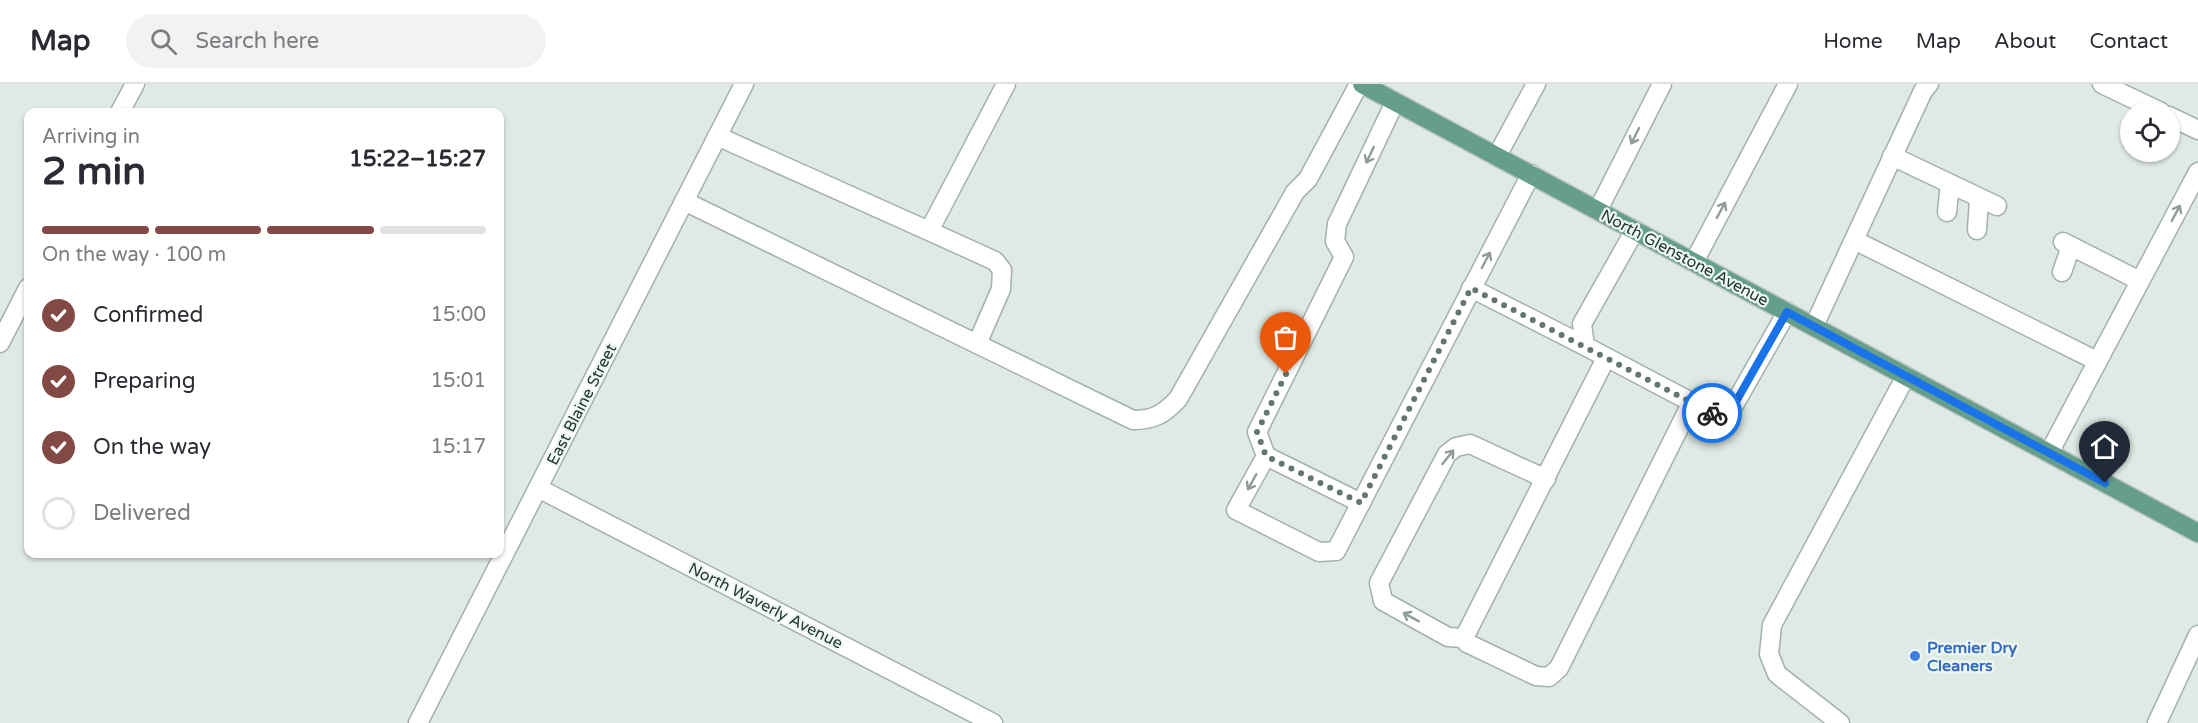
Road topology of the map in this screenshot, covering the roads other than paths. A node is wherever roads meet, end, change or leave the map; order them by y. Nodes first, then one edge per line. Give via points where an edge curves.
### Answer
1 (135, 84) edge
2 (744, 84) edge
3 (1006, 84) edge
4 (1360, 84) edge
5 (1536, 84) edge
6 (1662, 84) edge
7 (1788, 84) edge
8 (1929, 84) edge
9 (2103, 85) edge
10 (1395, 102) junction
11 (2140, 102) edge
12 (122, 108) edge
13 (2180, 121) edge
14 (2198, 130) edge
15 (717, 136) junction
16 (1497, 156) junction
17 (1892, 156) junction
18 (2198, 171) edge
19 (1531, 174) junction
20 (1950, 184) junction
21 (1978, 198) junction
22 (684, 201) junction
23 (1997, 207) dead end
24 (1598, 210) junction
25 (1947, 212) dead end
26 (1635, 230) junction
27 (1977, 230) dead end
28 (929, 231) junction
29 (1854, 240) junction
30 (1694, 262) junction
31 (2062, 272) dead end
32 (2140, 281) junction
33 (1471, 288) junction
34 (24, 296) edge
35 (1787, 312) junction
36 (1814, 326) junction
37 (0, 343) edge
38 (976, 344) junction
39 (1585, 346) junction
40 (1606, 358) junction
41 (2097, 361) junction
42 (1906, 376) junction
43 (1692, 402) junction
44 (2049, 453) junction
45 (1266, 456) junction
46 (1546, 479) junction
47 (538, 488) junction
48 (1361, 503) junction
49 (2198, 533) edge
50 (504, 555) edge
51 (502, 558) edge
52 (2198, 635) edge
53 (1464, 638) junction
54 (418, 723) edge
55 (993, 723) edge
56 (1840, 723) edge
57 (2157, 723) edge

1 - 12 street
2 - 15 street, East Blaine Street
3 - 28 street
4 - 10 main road, North Glenstone Avenue
4 - 38 street via 1179,399 1167,411 1152,420 1133,420
5 - 16 street
6 -> 24 street
30 -> 7 street
8 - 17 street
9 - 11 street
10 - 16 main road, North Glenstone Avenue
10 -> 45 street via 1337,224 1335,241 1344,257 1257,432
13 - 14 street
15 - 22 street, East Blaine Street
15 - 28 street
16 - 19 main road, North Glenstone Avenue
17 - 20 street
17 - 29 street
32 -> 18 street
19 - 24 main road, North Glenstone Avenue
33 -> 19 street
20 - 21 street
20 - 25 street
21 - 23 street
21 - 27 street
22 - 38 street
22 - 47 street, East Blaine Street
24 - 26 main road, North Glenstone Avenue
26 - 30 main road, North Glenstone Avenue
26 - 39 street via 1582,324
28 - 38 street via 995,261 1002,270 1001,289
29 - 36 street
29 - 41 street via 2020,316
30 - 35 main road, North Glenstone Avenue
31 - 32 street via 2067,244
32 - 41 street
33 - 39 street
33 - 48 street
34 - 37 street
35 - 36 main road, North Glenstone Avenue
35 - 43 street via 1734,405 1723,414 1712,413
36 - 42 main road, North Glenstone Avenue
39 - 40 street
40 - 43 street
40 - 46 street
41 - 44 street
42 - 44 main road, North Glenstone Avenue
42 - 56 street via 1772,625 1769,654 1778,674
43 - 53 street via 1559,668 1549,677 1536,676 1467,643
44 - 49 main road, North Glenstone Avenue
45 - 48 street
45 -> 48 street via 1236,510 1319,552 1336,550
46 - 53 street
53 -> 46 street via 1448,637 1383,601 1380,584 1385,573 1447,454 1456,447 1470,444
47 - 50 street, East Blaine Street
47 - 55 street, North Waverly Avenue
51 - 54 street, East Blaine Street
52 - 57 street

